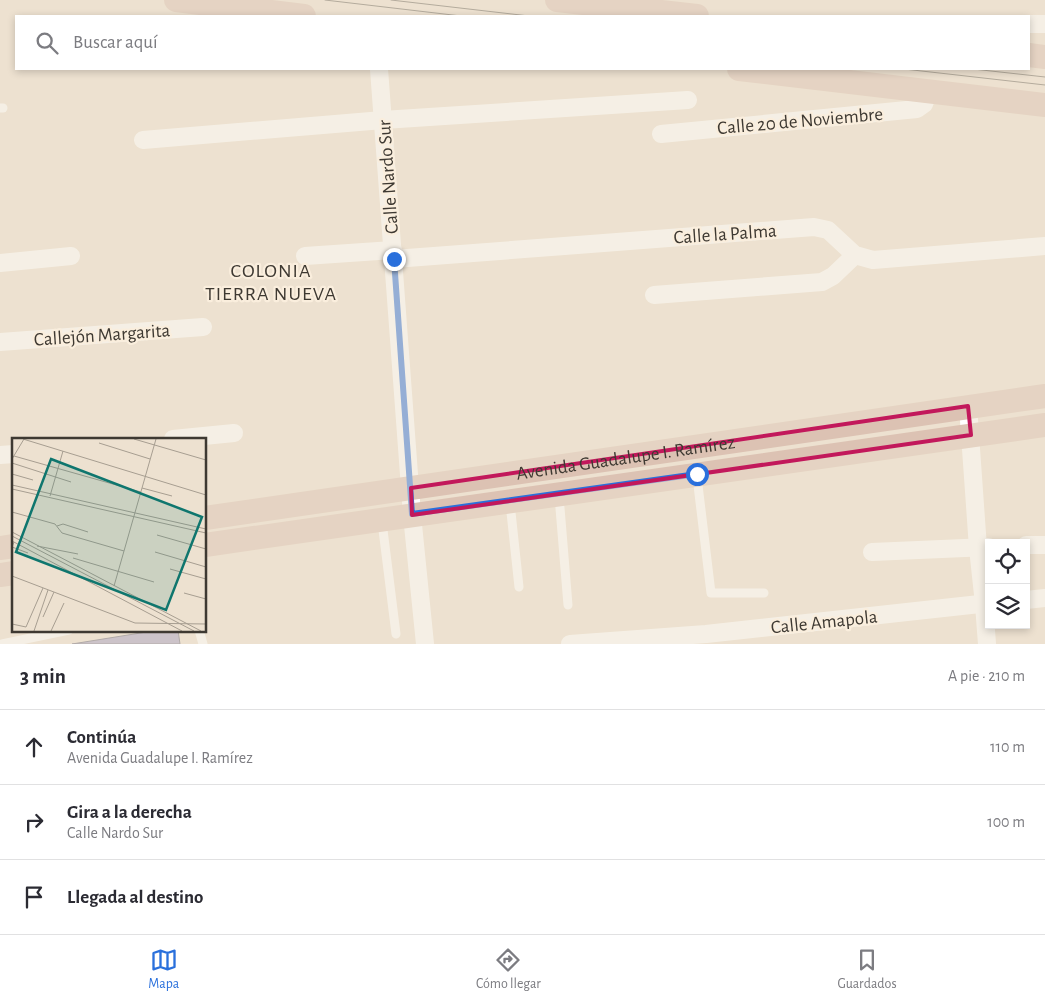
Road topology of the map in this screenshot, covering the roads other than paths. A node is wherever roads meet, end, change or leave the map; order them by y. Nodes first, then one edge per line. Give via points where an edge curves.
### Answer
1 (176, 0) edge
2 (557, 0) edge
3 (296, 15) edge
4 (688, 15) edge
5 (1030, 24) edge
6 (1045, 24) edge
7 (1030, 55) edge
8 (1045, 57) edge
9 (379, 70) edge
10 (749, 70) edge
11 (929, 91) junction
12 (688, 100) dead end
13 (1045, 105) edge
14 (383, 120) junction
15 (661, 134) dead end
16 (144, 140) dead end
17 (1045, 246) edge
18 (393, 254) junction
19 (855, 255) junction
20 (71, 256) dead end
21 (305, 256) dead end
22 (0, 263) edge
23 (654, 294) dead end
24 (203, 327) dead end
25 (0, 342) edge
26 (1045, 396) edge
27 (968, 406) junction
28 (1045, 425) edge
29 (234, 433) dead end
30 (971, 435) junction
31 (183, 438) edge
32 (697, 474) junction
33 (411, 488) junction
34 (558, 494) junction
35 (510, 501) junction
36 (412, 514) junction
37 (206, 518) edge
38 (382, 519) junction
39 (1045, 544) edge
40 (206, 545) edge
41 (1030, 545) edge
42 (983, 548) edge
43 (872, 552) dead end
44 (986, 584) edge
45 (519, 587) dead end
46 (764, 593) dead end
47 (1045, 598) edge
48 (1030, 600) edge
49 (985, 603) edge
50 (568, 605) dead end
51 (987, 629) edge
52 (59, 632) edge
53 (396, 634) dead end
54 (2, 644) edge
55 (425, 644) edge
56 (570, 644) edge
57 (987, 644) edge

1 - 3 main road
2 - 4 main road
5 - 6 street
7 - 8 main road
9 - 14 street, Calle Nardo Sur
10 - 11 main road
11 - 13 main road
11 - 15 street, Calle 20 de Noviembre via 924,104 917,109
12 - 14 street
14 - 16 street
14 - 18 street, Calle Nardo Sur
17 - 19 street via 873,260
18 - 19 street, Calle la Palma via 814,227 828,230
18 - 21 street, Calle la Palma
18 - 33 street, Calle Nardo Sur
19 - 23 street via 822,282
20 - 22 street
24 - 25 street, Callejón Margarita
26 - 27 main road, Avenida Guadalupe I. Ramírez
27 - 30 street
27 - 33 main road, Avenida Guadalupe I. Ramírez
28 - 30 main road, Avenida Guadalupe I. Ramírez
29 - 31 street
30 - 32 main road, Avenida Guadalupe I. Ramírez
30 - 42 street
32 - 34 main road, Avenida Guadalupe I. Ramírez
32 - 46 lane via 711,592
33 - 36 street, Calle Nardo Sur
33 - 37 main road, Avenida Guadalupe I. Ramírez
34 - 35 main road, Avenida Guadalupe I. Ramírez
34 - 50 lane
35 - 36 main road, Avenida Guadalupe I. Ramírez
35 - 45 lane
36 - 38 main road, Avenida Guadalupe I. Ramírez
36 - 55 street, Calle Nardo Sur
38 - 40 main road, Avenida Guadalupe I. Ramírez
38 - 53 lane
39 - 41 street
42 - 43 street
42 - 44 street
47 - 48 street
49 - 56 street, Calle Amapola via 706,634
51 - 57 street
52 - 54 lane

